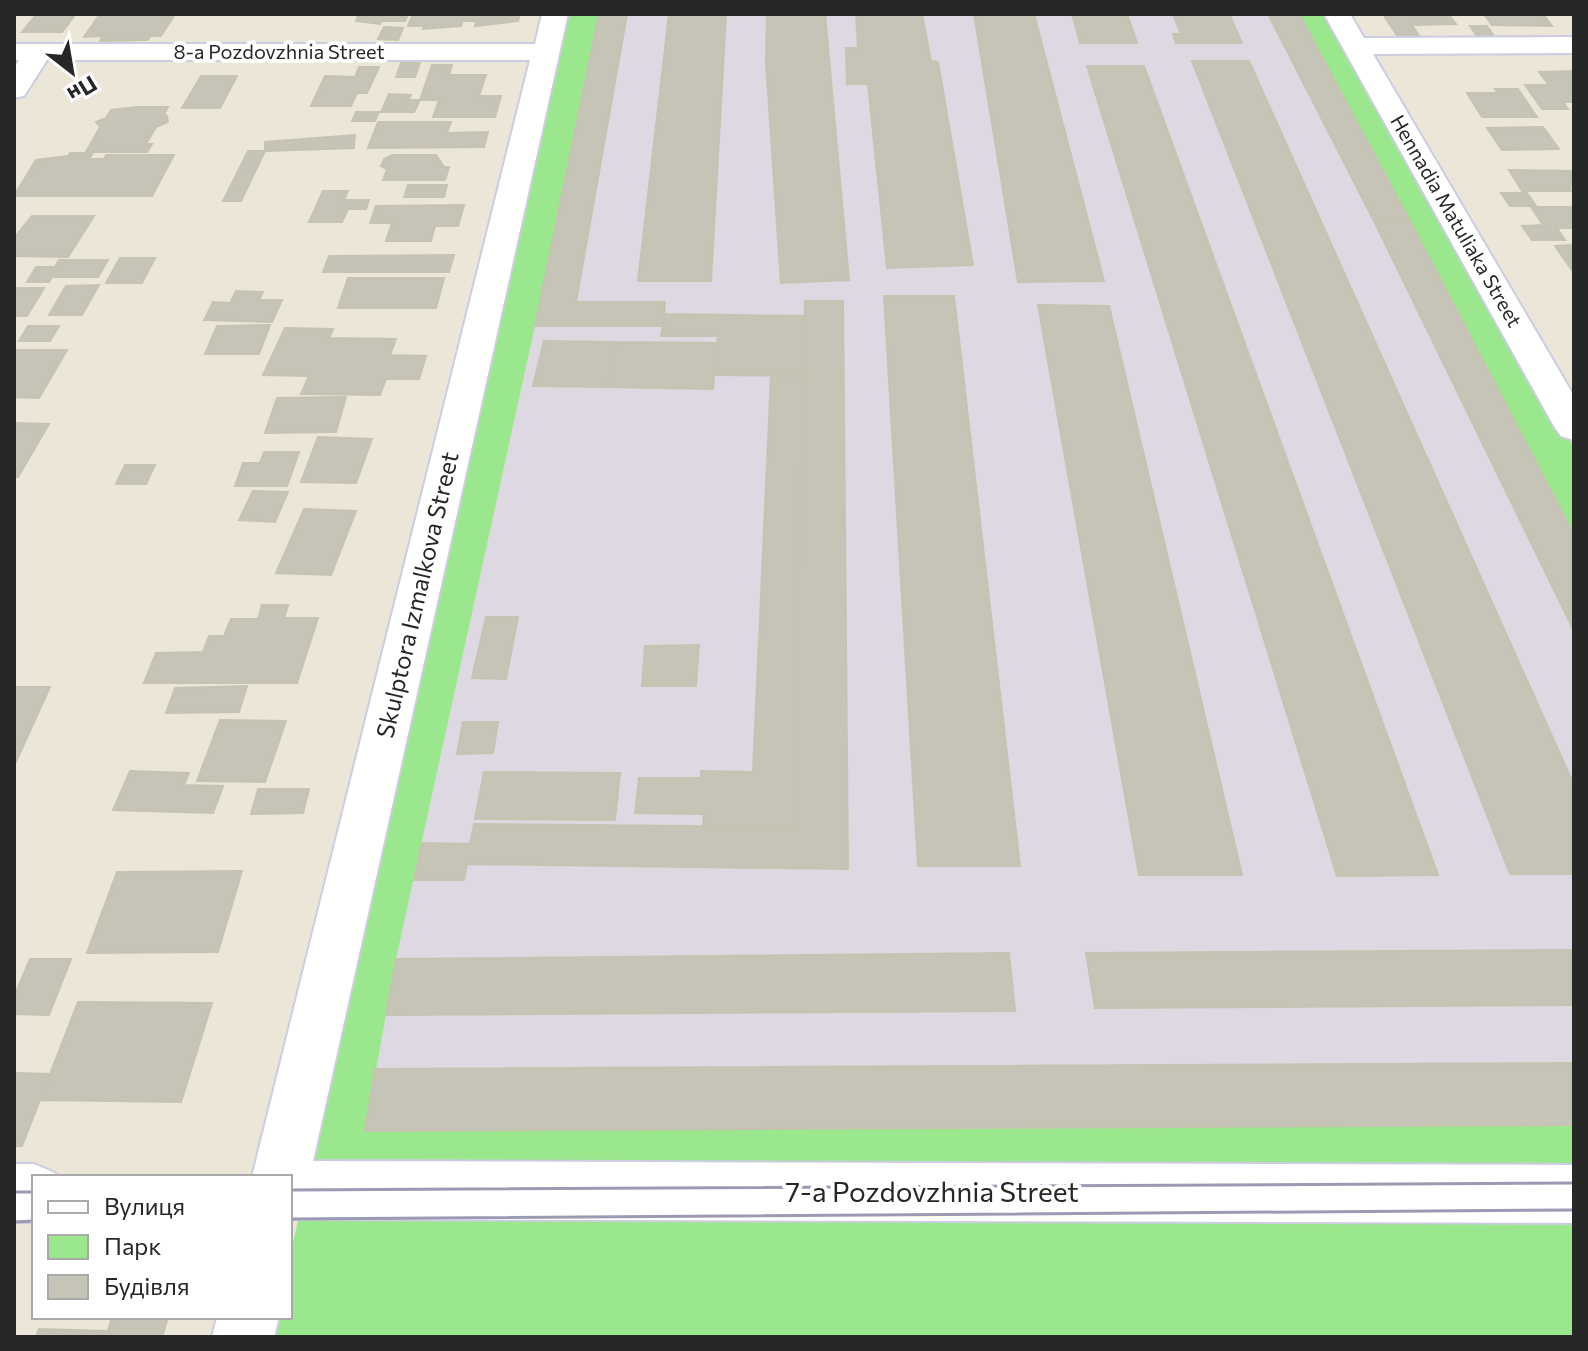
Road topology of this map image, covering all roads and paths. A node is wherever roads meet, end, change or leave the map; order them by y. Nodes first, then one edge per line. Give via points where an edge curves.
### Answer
1 (1337, 14) edge
2 (550, 33) edge
3 (1574, 45) edge
4 (1356, 46) junction
5 (26, 52) edge
6 (14, 90) edge
7 (1574, 428) edge
8 (281, 1175) edge
9 (292, 1190) edge
10 (1574, 1194) edge

1 - 4 street, Hennadia Matuliaka Street
2 - 5 street, 8-a Pozdovzhnia Street
2 - 8 street, Skulptora Izmalkova Street
3 - 4 street
4 - 7 street, Hennadia Matuliaka Street
5 - 6 street
9 - 10 street, 7-a Pozdovzhnia Street

